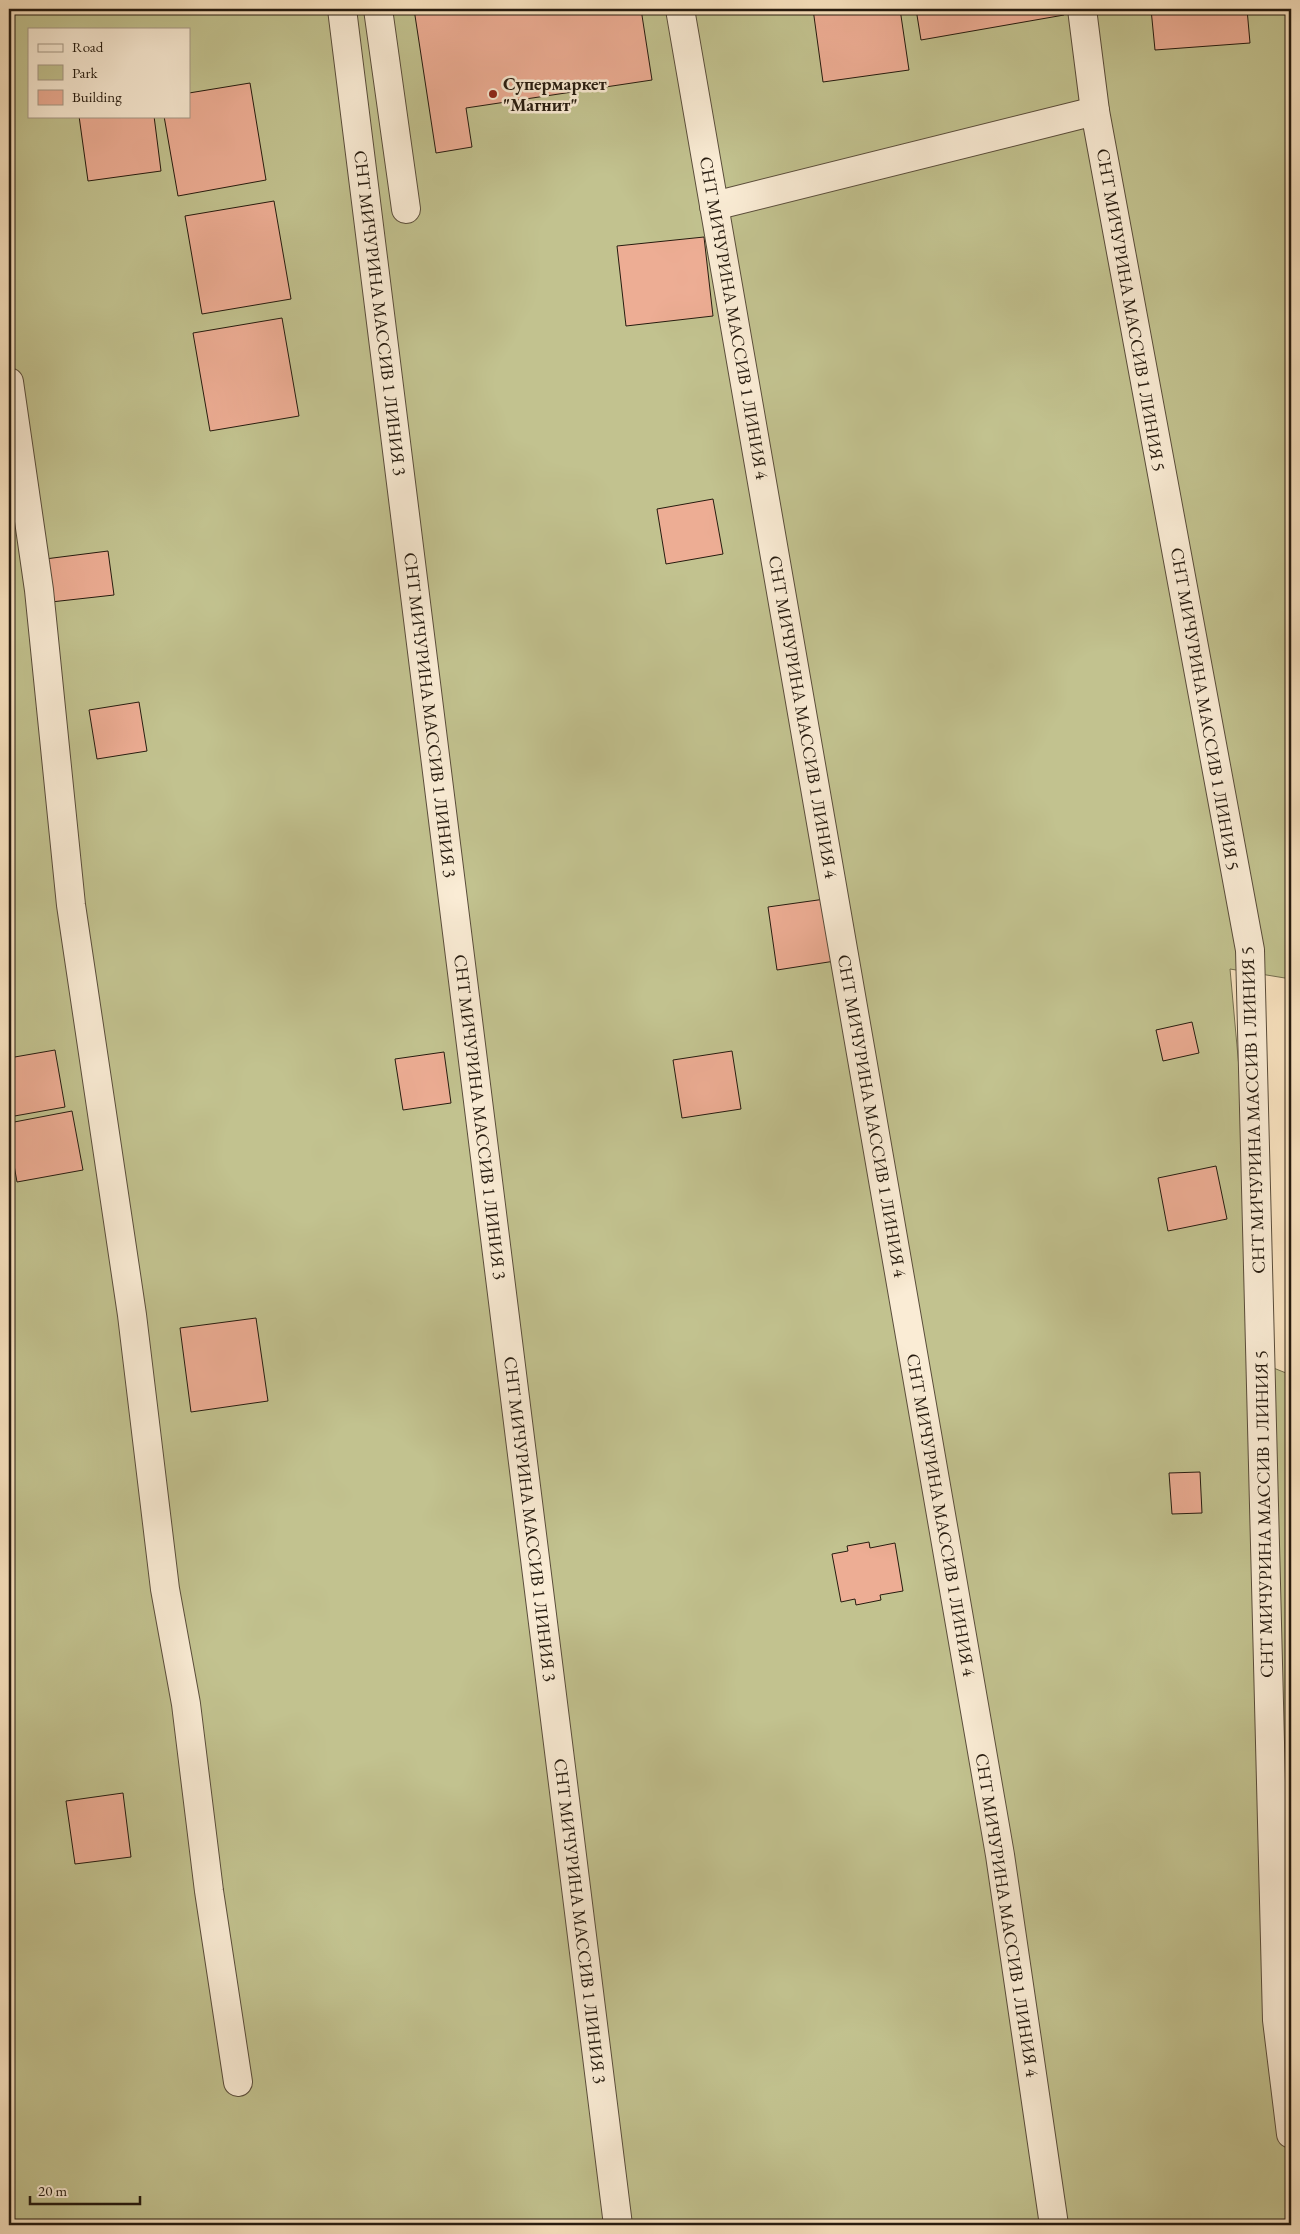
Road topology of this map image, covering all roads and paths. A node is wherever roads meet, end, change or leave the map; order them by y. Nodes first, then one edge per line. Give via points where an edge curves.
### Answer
1 (342, 9) edge
2 (378, 9) edge
3 (680, 9) edge
4 (1082, 9) edge
5 (1094, 111) junction
6 (714, 206) junction
7 (406, 209) dead end
8 (9, 382) edge
9 (238, 2082) dead end
10 (1291, 2134) edge
11 (618, 2225) edge
12 (1054, 2225) edge

1 - 11 street, СНТ МИЧУРИНА МАССИВ 1 ЛИНИЯ 3
2 - 7 street
3 - 6 street, СНТ МИЧУРИНА МАССИВ 1 ЛИНИЯ 4
4 - 5 street, СНТ МИЧУРИНА МАССИВ 1 ЛИНИЯ 5
5 - 6 street
5 - 10 street, СНТ МИЧУРИНА МАССИВ 1 ЛИНИЯ 5 via 1250,950 1277,2020
6 - 12 street, СНТ МИЧУРИНА МАССИВ 1 ЛИНИЯ 4 via 998,1846
8 - 9 street via 40,590 71,905 132,1315 165,1590 186,1704 209,1890

